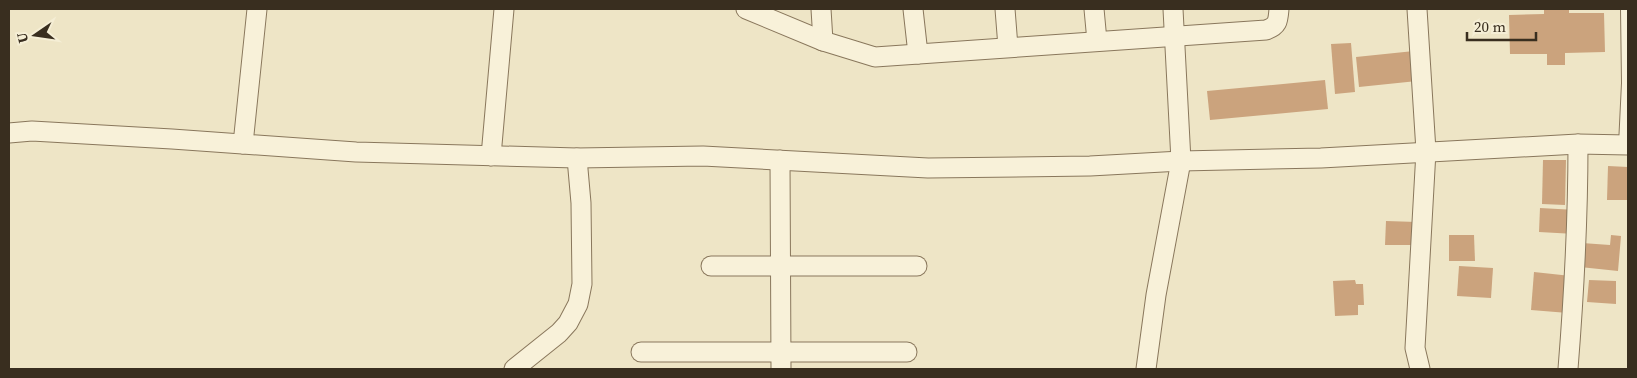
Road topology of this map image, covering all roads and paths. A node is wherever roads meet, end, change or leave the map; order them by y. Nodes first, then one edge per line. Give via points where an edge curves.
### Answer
1 (257, 9) edge
2 (504, 9) edge
3 (746, 9) edge
4 (821, 9) edge
5 (914, 9) edge
6 (1005, 9) edge
7 (1094, 9) edge
8 (1173, 9) edge
9 (1279, 9) edge
10 (1417, 9) edge
11 (1626, 9) edge
12 (1175, 36) junction
13 (823, 41) junction
14 (1097, 41) junction
15 (1008, 48) junction
16 (918, 54) junction
17 (9, 132) edge
18 (243, 144) junction
19 (1578, 144) junction
20 (1626, 145) edge
21 (1426, 151) junction
22 (491, 156) junction
23 (577, 158) junction
24 (780, 160) junction
25 (1181, 161) junction
26 (711, 266) dead end
27 (780, 266) junction
28 (917, 266) dead end
29 (641, 352) dead end
30 (907, 352) dead end
31 (781, 360) edge
32 (514, 369) edge
33 (1146, 369) edge
34 (1420, 369) edge
35 (1568, 369) edge

1 - 18 street
2 - 22 street
3 - 13 street
4 - 13 street
5 - 16 street
6 - 15 street
7 - 14 street
8 - 12 street
9 - 12 street via 1278,20 1273,28 1266,30
10 - 21 street
11 - 20 lane
12 - 14 street
12 - 25 street
13 - 16 street via 875,57
14 - 15 street
15 - 16 street
17 - 18 street
18 - 22 street via 356,152
19 - 20 street
19 - 21 street
19 - 35 street via 1576,264
21 - 25 street via 1321,158
21 - 34 street via 1416,348
22 - 23 street
23 - 24 street via 703,156
23 - 32 street via 582,284 578,304 559,333
24 - 25 street via 928,168
24 - 27 street
25 - 33 street
26 - 27 street
27 - 28 street
27 - 31 street
29 - 31 street
30 - 31 street

